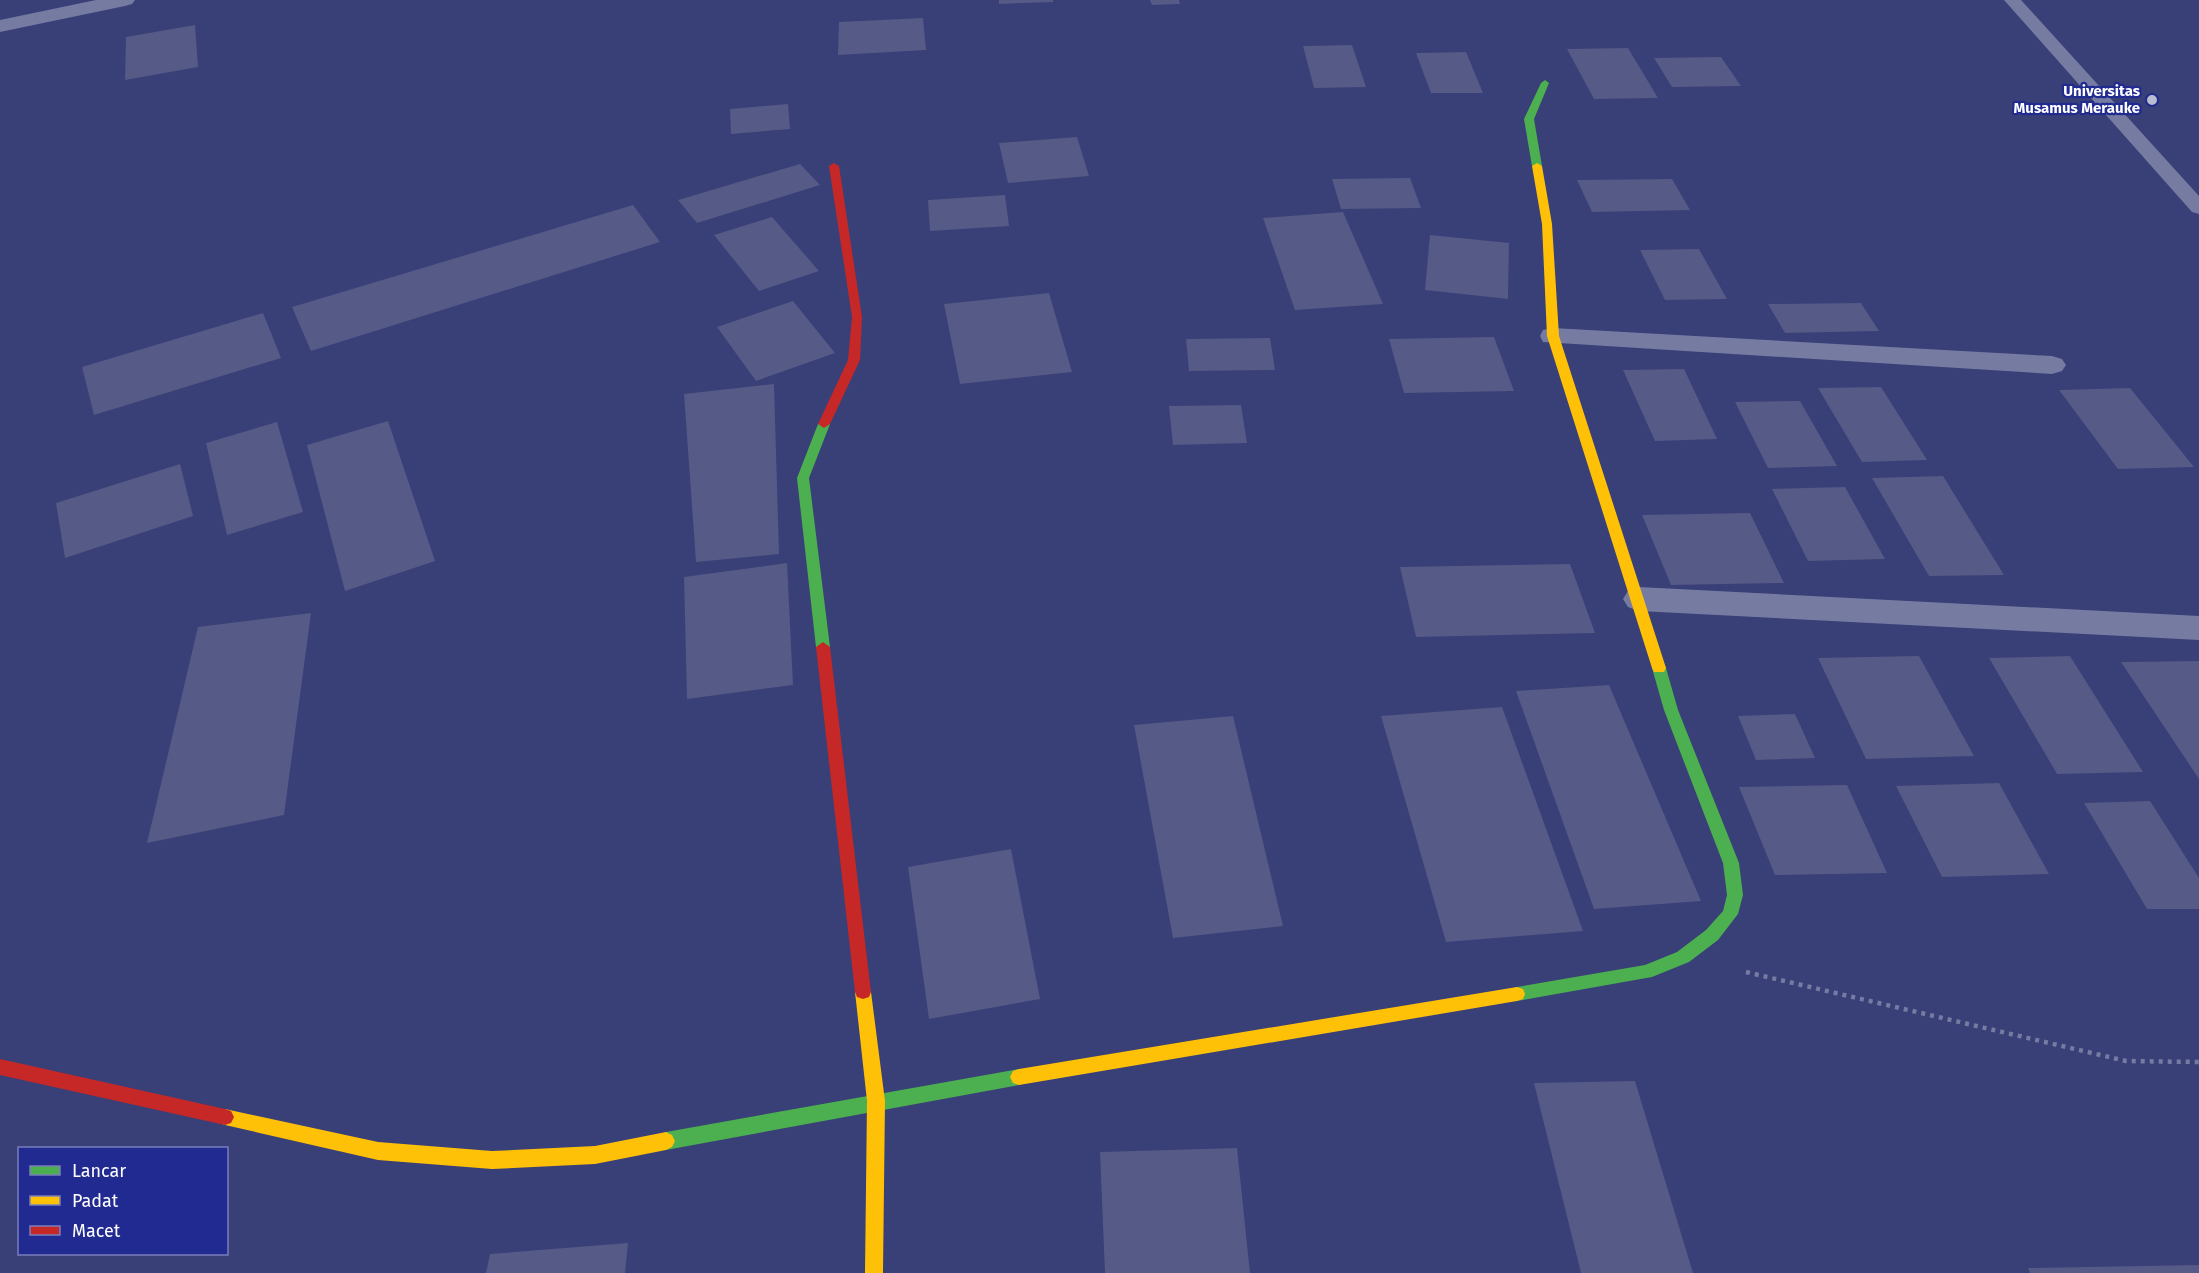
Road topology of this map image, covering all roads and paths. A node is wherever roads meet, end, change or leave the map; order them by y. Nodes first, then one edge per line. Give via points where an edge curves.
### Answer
1 (125, 0) edge
2 (2012, 0) edge
3 (0, 26) edge
4 (1545, 83) dead end
5 (834, 166) dead end
6 (2199, 208) edge
7 (1553, 336) junction
8 (2052, 365) dead end
9 (1639, 599) junction
10 (2199, 628) edge
11 (1683, 957) junction
12 (2199, 1062) edge
13 (0, 1067) edge
14 (876, 1101) junction
15 (873, 1273) edge

1 - 3 street
2 - 6 lane
4 - 7 street via 1528,118 1547,224
5 - 14 street via 857,317 854,360 814,444 803,478
7 - 8 street
7 - 9 street
9 - 10 street
9 - 11 street via 1671,710 1731,863 1735,895 1730,914 1712,935
11 - 12 path via 2126,1061
11 - 14 street via 1646,972
13 - 14 street via 378,1151 492,1160 595,1155
14 - 15 street

